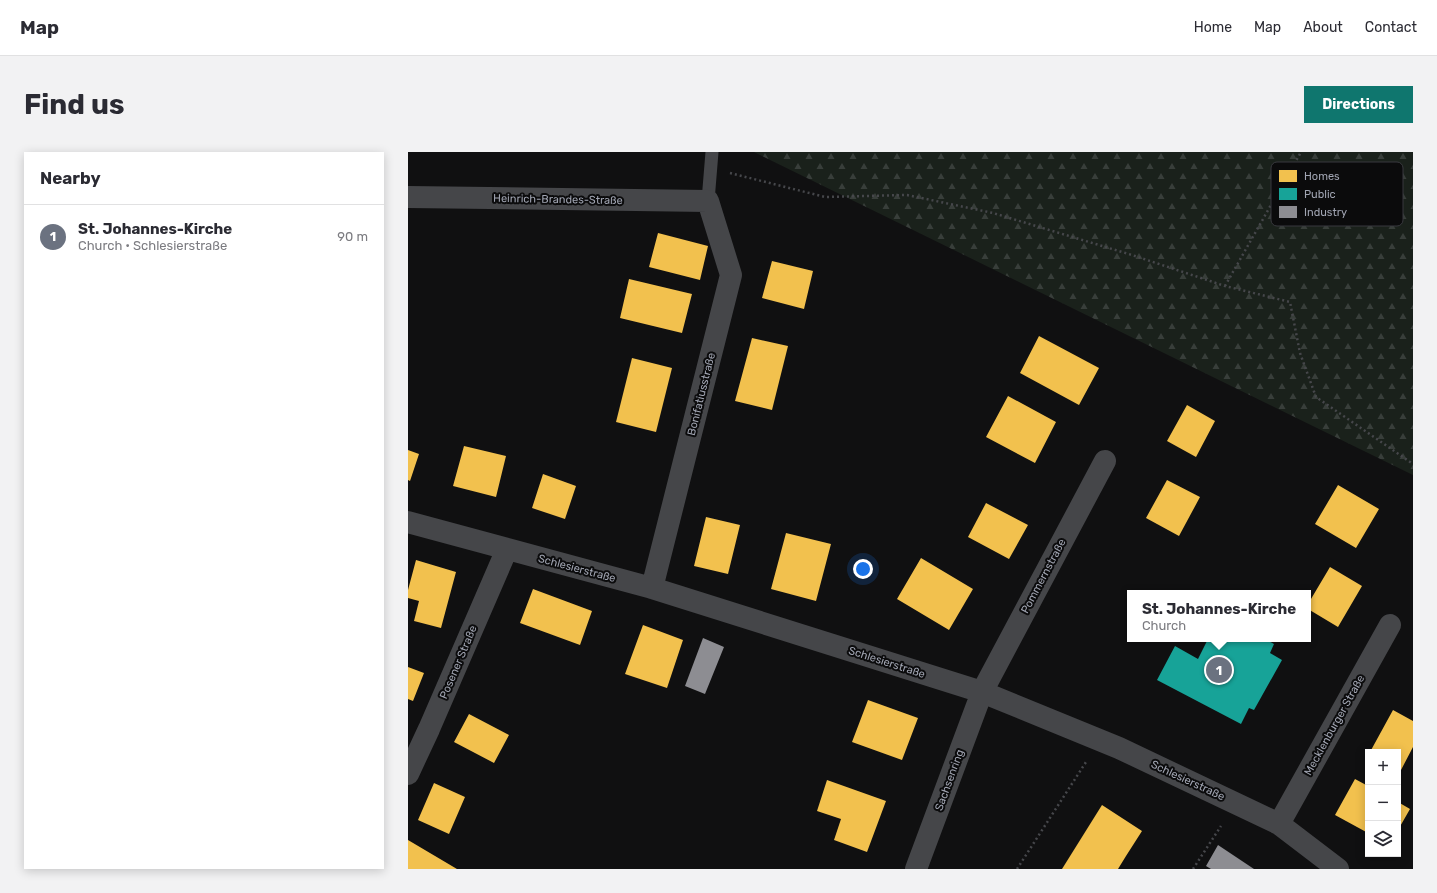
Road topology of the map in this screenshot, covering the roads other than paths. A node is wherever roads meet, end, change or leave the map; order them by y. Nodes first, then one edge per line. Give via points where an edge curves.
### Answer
1 (712, 152) edge
2 (408, 197) edge
3 (708, 201) junction
4 (1105, 461) dead end
5 (408, 522) edge
6 (507, 549) junction
7 (652, 588) junction
8 (1390, 625) dead end
9 (982, 692) junction
10 (408, 774) edge
11 (1279, 824) junction
12 (916, 869) edge
13 (1338, 869) edge

1 - 3 lane
2 - 3 street, Heinrich-Brandes-Straße
3 - 7 street, Bonifatiusstraße via 730,275
4 - 9 street, Pommernstraße
5 - 6 street, Schlesierstraße
6 - 7 street, Schlesierstraße
6 - 10 street, Posener Straße
7 - 9 street, Schlesierstraße
8 - 11 street, Mecklenburger Straße
9 - 11 street, Schlesierstraße via 1119,748
9 - 12 street, Sachsenring
11 - 13 street, Schlesierstraße

